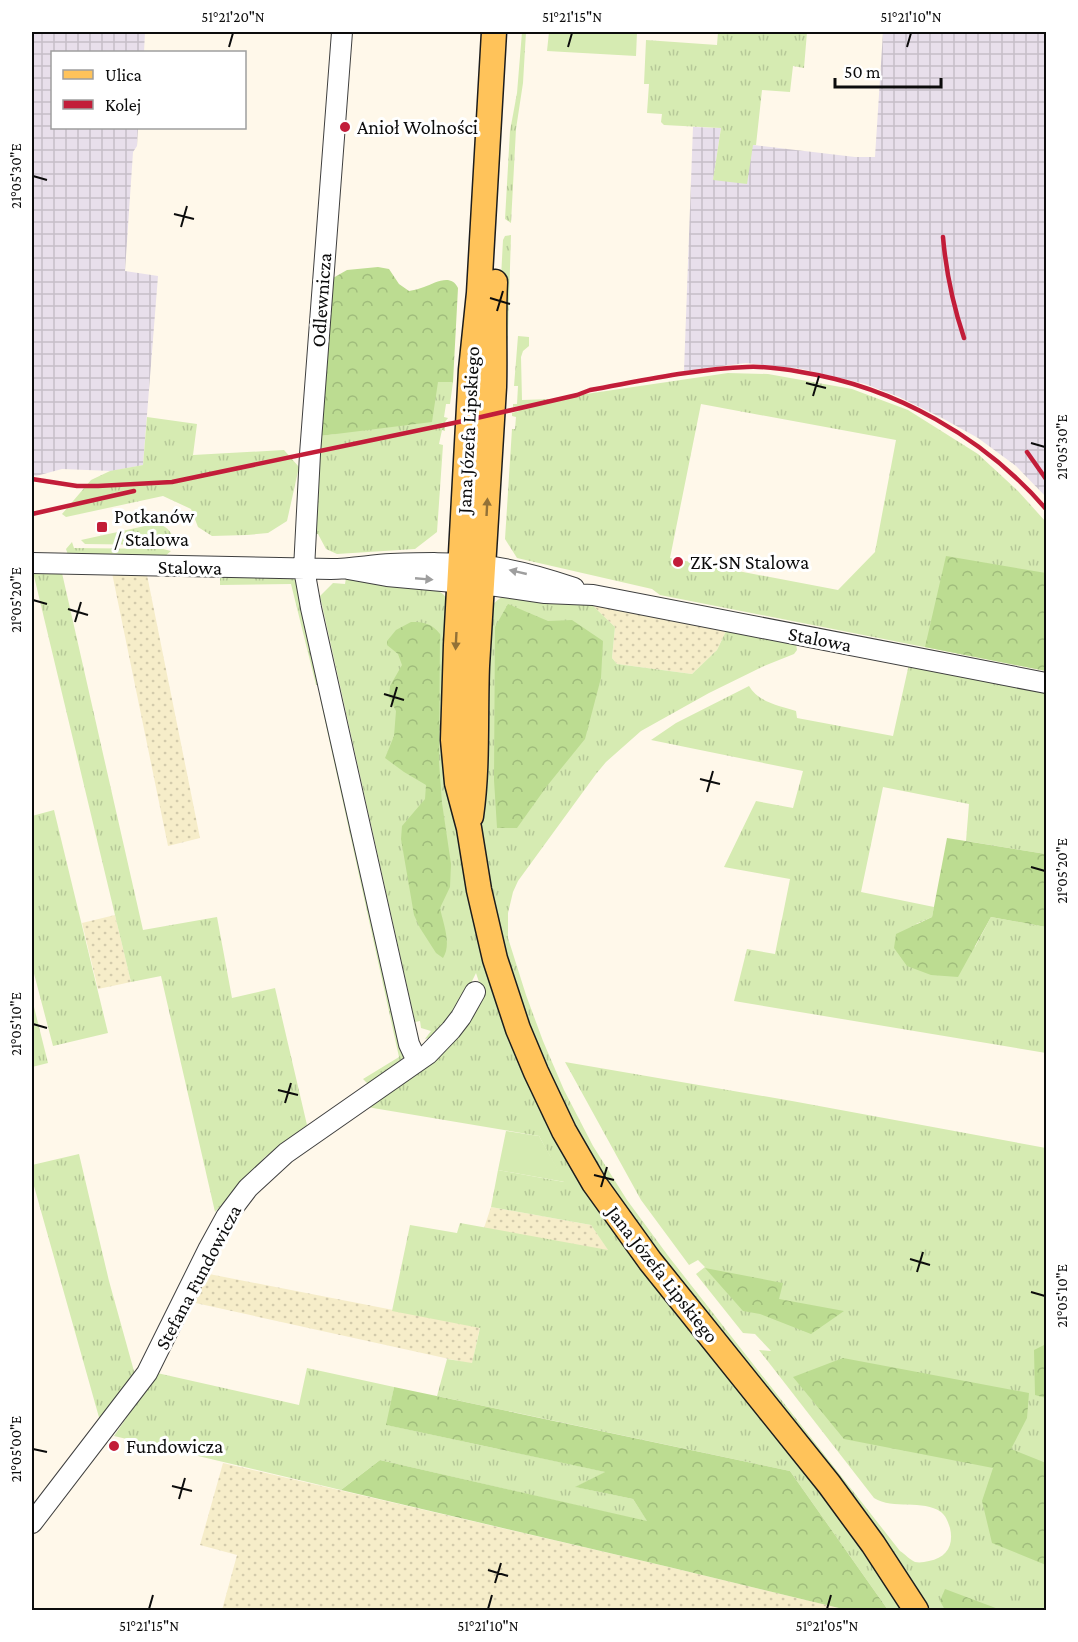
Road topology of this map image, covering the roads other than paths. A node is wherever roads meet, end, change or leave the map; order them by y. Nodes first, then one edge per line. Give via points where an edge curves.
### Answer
1 (342, 32) edge
2 (494, 32) edge
3 (509, 32) edge
4 (305, 542) junction
5 (32, 563) edge
6 (283, 568) junction
7 (304, 569) junction
8 (339, 569) junction
9 (471, 574) junction
10 (1047, 683) edge
11 (475, 992) dead end
12 (417, 1061) junction
13 (32, 1523) edge
14 (916, 1611) edge

1 - 4 street, Odlewnicza
2 - 9 main road, Jana Józefa Lipskiego via 471,370
9 -> 3 main road, Jana Józefa Lipskiego via 494,378
4 - 6 street
4 - 7 street, Odlewnicza
4 - 8 street via 322,564
5 - 6 street, Stalowa
6 - 7 street, Stalowa
7 - 8 street, Stalowa
7 - 12 street, Odlewnicza via 409,1044
8 - 9 street, Stalowa via 387,576
9 - 10 street, Stalowa via 545,593 593,595
9 - 14 main road, Jana Józefa Lipskiego via 475,779 469,828 488,930 524,1045 582,1163 614,1212 839,1498
11 - 12 street, Stefana Fundowicza via 451,1030
12 - 13 street, Stefana Fundowicza via 286,1153 248,1188 209,1248 147,1373

